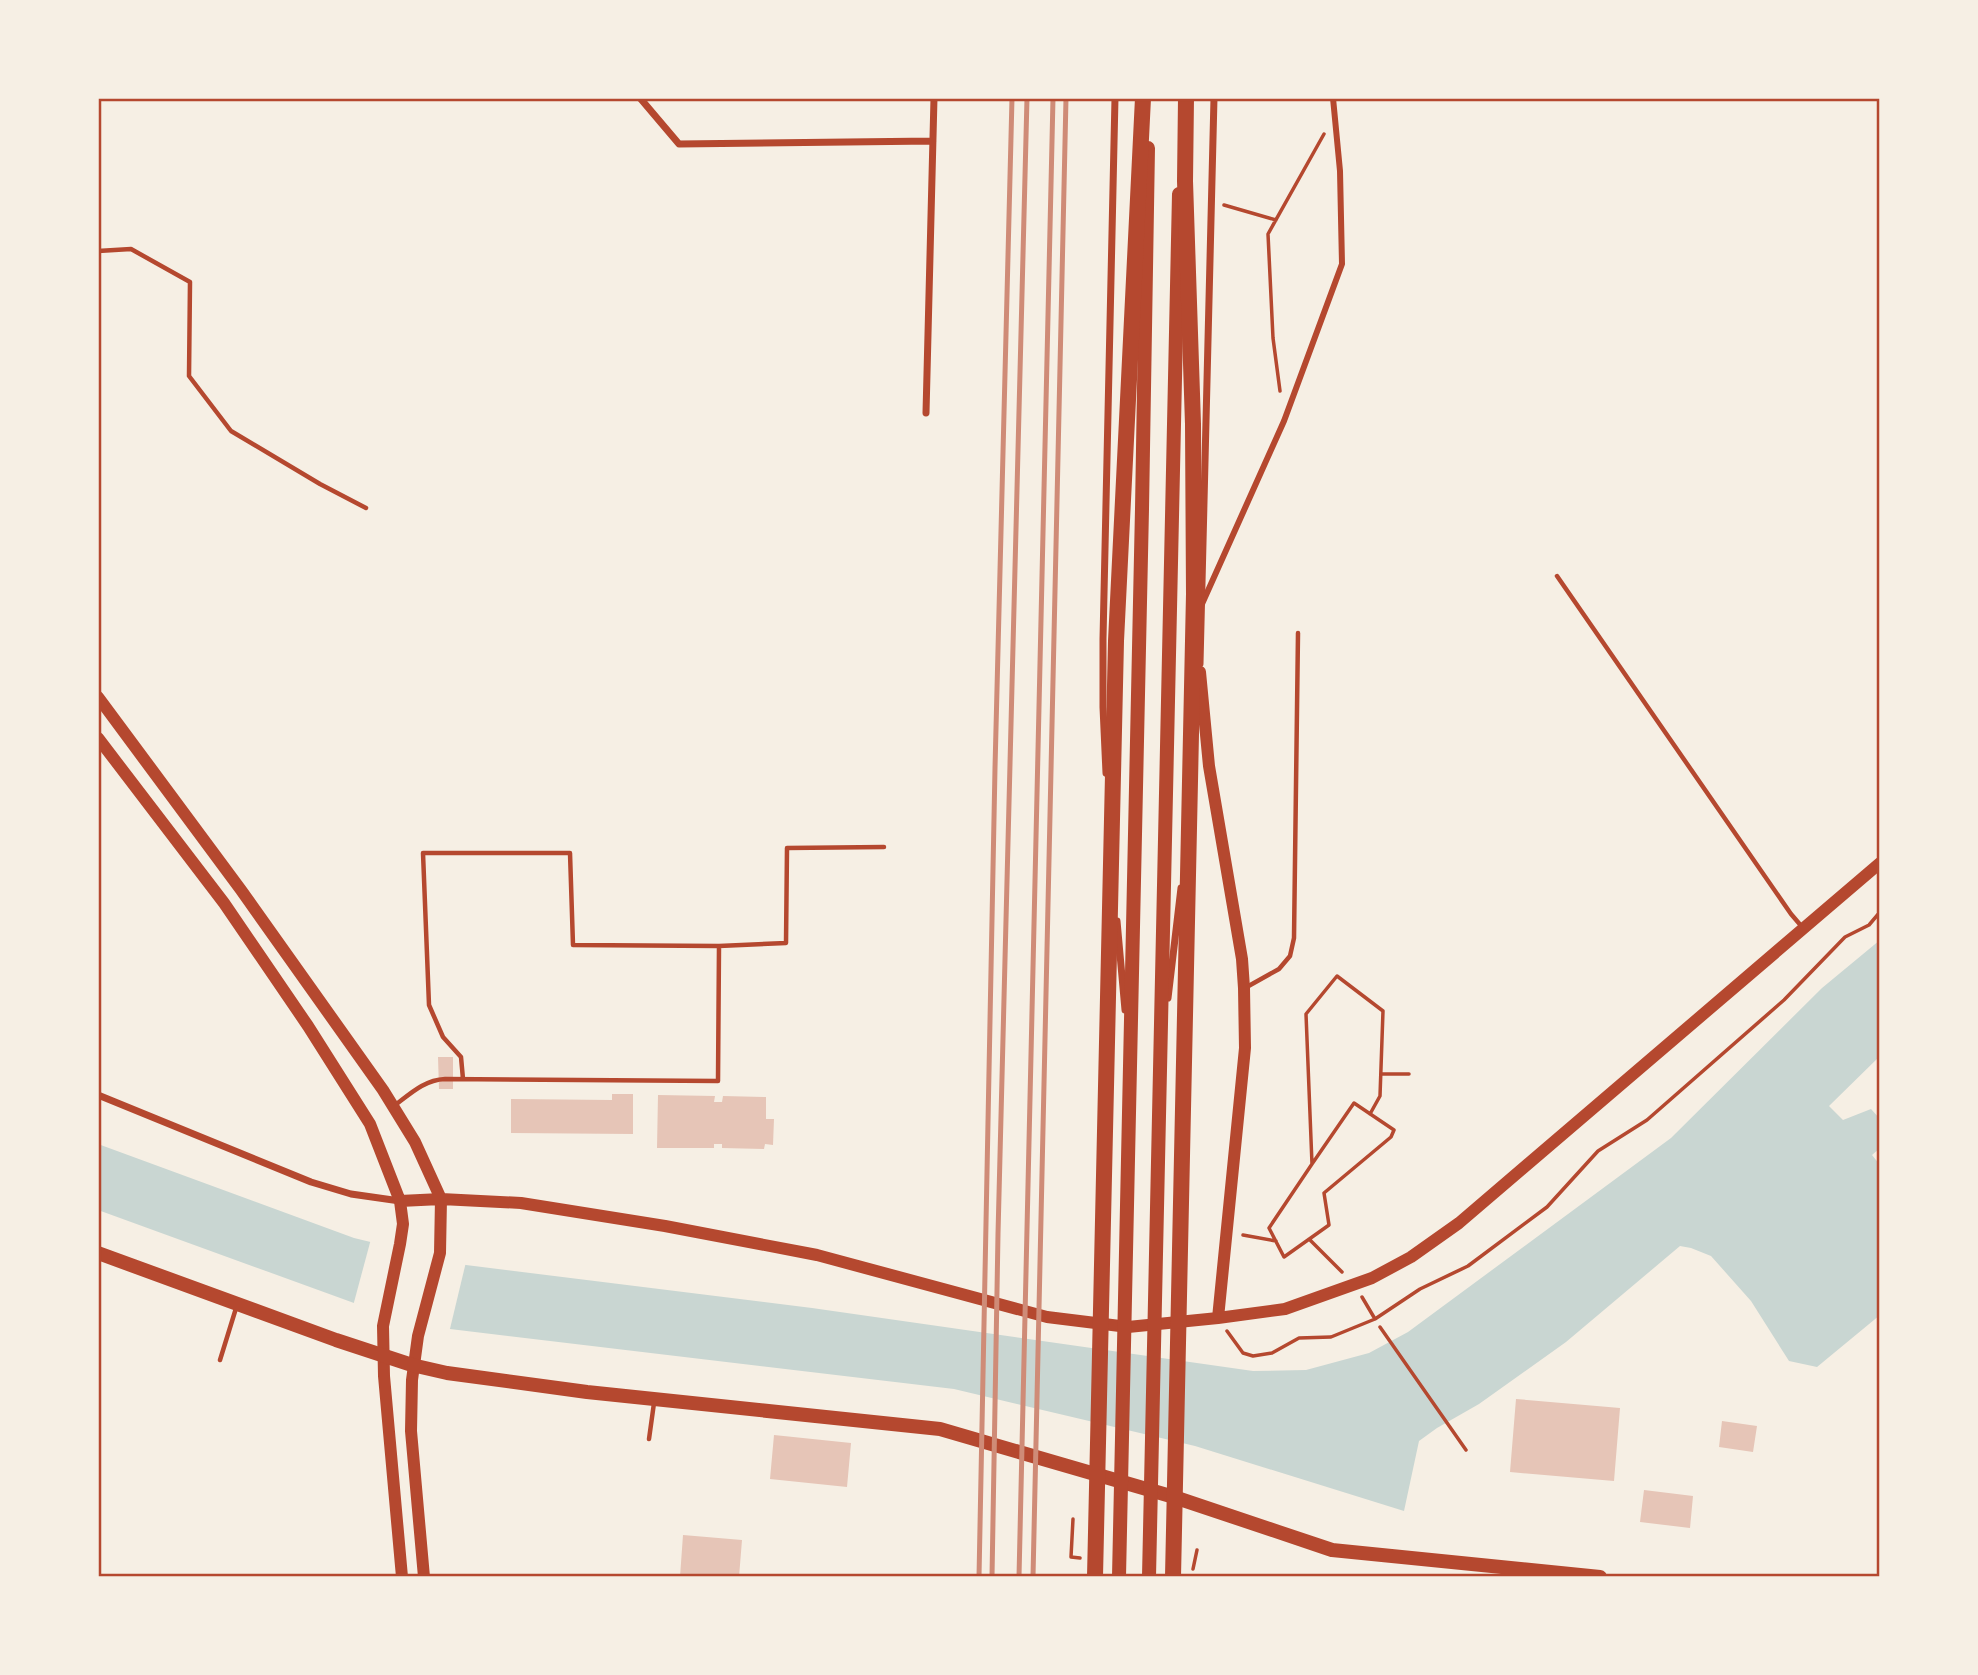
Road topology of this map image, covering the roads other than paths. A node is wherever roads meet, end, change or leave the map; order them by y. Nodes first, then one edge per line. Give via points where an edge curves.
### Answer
1 (640, 98) edge
2 (934, 98) edge
3 (1115, 98) edge
4 (1143, 98) edge
5 (1149, 98) edge
6 (1180, 98) edge
7 (1186, 98) edge
8 (1214, 98) edge
9 (1334, 98) edge
10 (933, 141) junction
11 (98, 251) edge
12 (926, 413) dead end
13 (366, 508) dead end
14 (1557, 576) dead end
15 (1202, 604) junction
16 (1298, 633) dead end
17 (1200, 672) junction
18 (98, 697) edge
19 (98, 738) edge
20 (884, 846) dead end
21 (1880, 863) edge
22 (1803, 929) junction
23 (719, 946) junction
24 (1244, 988) junction
25 (1130, 1051) junction
26 (1161, 1051) junction
27 (463, 1079) junction
28 (98, 1095) edge
29 (393, 1106) junction
30 (441, 1199) junction
31 (400, 1201) junction
32 (98, 1253) edge
33 (237, 1304) junction
34 (1218, 1318) junction
35 (383, 1356) junction
36 (220, 1360) dead end
37 (412, 1365) junction
38 (654, 1399) junction
39 (649, 1439) dead end
40 (402, 1577) edge
41 (424, 1577) edge
42 (1095, 1577) edge
43 (1119, 1577) edge
44 (1149, 1577) edge
45 (1173, 1577) edge
46 (1600, 1577) edge

1 - 10 street via 679,144
2 - 10 street
3 - 25 street via 1103,707
4 - 42 highway via 1116,641
5 - 25 main road
6 - 26 main road
7 - 45 highway via 1194,583
8 - 15 street
9 - 15 street via 1342,264 1284,421
10 - 12 street
11 - 13 lane via 131,249 190,282 189,376 231,431
14 - 22 lane
15 - 17 street
16 - 24 lane via 1294,938 1290,956 1279,969
17 - 24 street via 1209,766
17 - 26 street
18 - 29 street
19 - 31 street via 224,903 308,1026 370,1124
20 - 23 lane via 787,848 786,943
21 - 22 street
22 - 34 street via 1459,1223 1411,1257 1372,1278 1285,1309
23 - 27 lane via 718,1081
23 - 27 lane via 573,945 570,853 423,853 429,1005 443,1037 461,1057
24 - 34 street via 1245,1048
25 - 43 main road
26 - 44 main road
27 - 29 lane via 433,1079
28 - 31 street via 311,1182
29 - 30 street
30 - 31 street
30 - 34 street via 521,1203 817,1255 1046,1317 1128,1326
30 - 37 street via 440,1253
31 - 35 street via 400,1244 383,1326
32 - 33 main road
33 - 35 main road
33 - 36 lane
35 - 37 main road
35 - 40 street
37 - 38 main road via 472,1377
37 - 41 street via 411,1426
38 - 39 lane
38 - 46 main road via 940,1429 1174,1497 1332,1550

